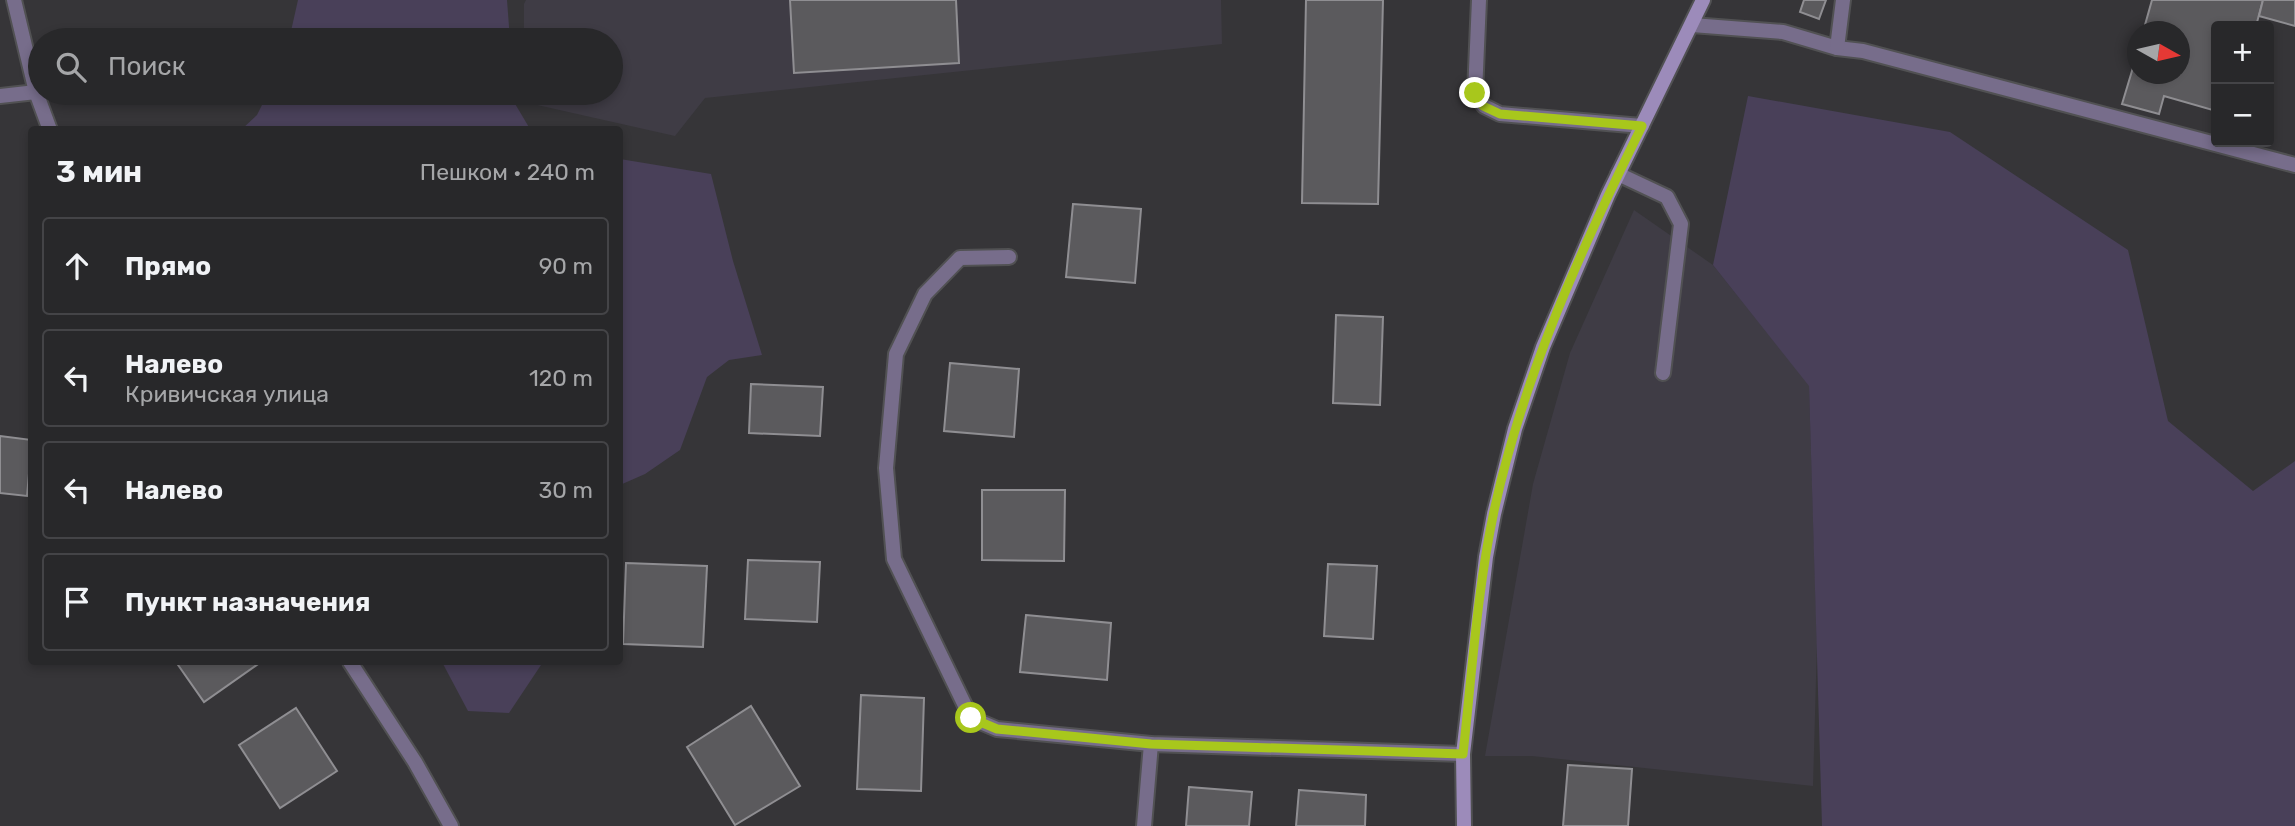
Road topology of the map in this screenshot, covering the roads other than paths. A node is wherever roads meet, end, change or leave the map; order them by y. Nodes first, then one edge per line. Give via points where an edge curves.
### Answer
1 (14, 0) edge
2 (1479, 0) edge
3 (1703, 0) edge
4 (1843, 0) edge
5 (1692, 25) junction
6 (1837, 48) junction
7 (28, 59) edge
8 (28, 93) edge
9 (0, 96) edge
10 (41, 105) edge
11 (49, 126) edge
12 (1642, 126) junction
13 (2295, 165) edge
14 (1618, 174) junction
15 (1009, 257) dead end
16 (1662, 373) dead end
17 (352, 665) edge
18 (1151, 744) junction
19 (1463, 754) junction
20 (451, 826) edge
21 (1144, 826) edge
22 (1464, 826) edge

1 - 7 street
2 - 12 street via 1475,93 1483,106 1500,114
3 - 5 street
4 - 6 street
5 - 6 street via 1783,32
5 - 12 street
6 - 13 street via 1863,51
8 - 9 street
10 - 11 street
12 - 14 street
14 - 16 street via 1667,197 1681,223
14 - 19 street via 1543,347 1515,429 1486,557
15 - 18 street via 960,258 925,294 896,354 886,468 894,559 971,718 997,729
17 - 20 street
18 - 19 street
18 - 21 street
19 - 22 street

